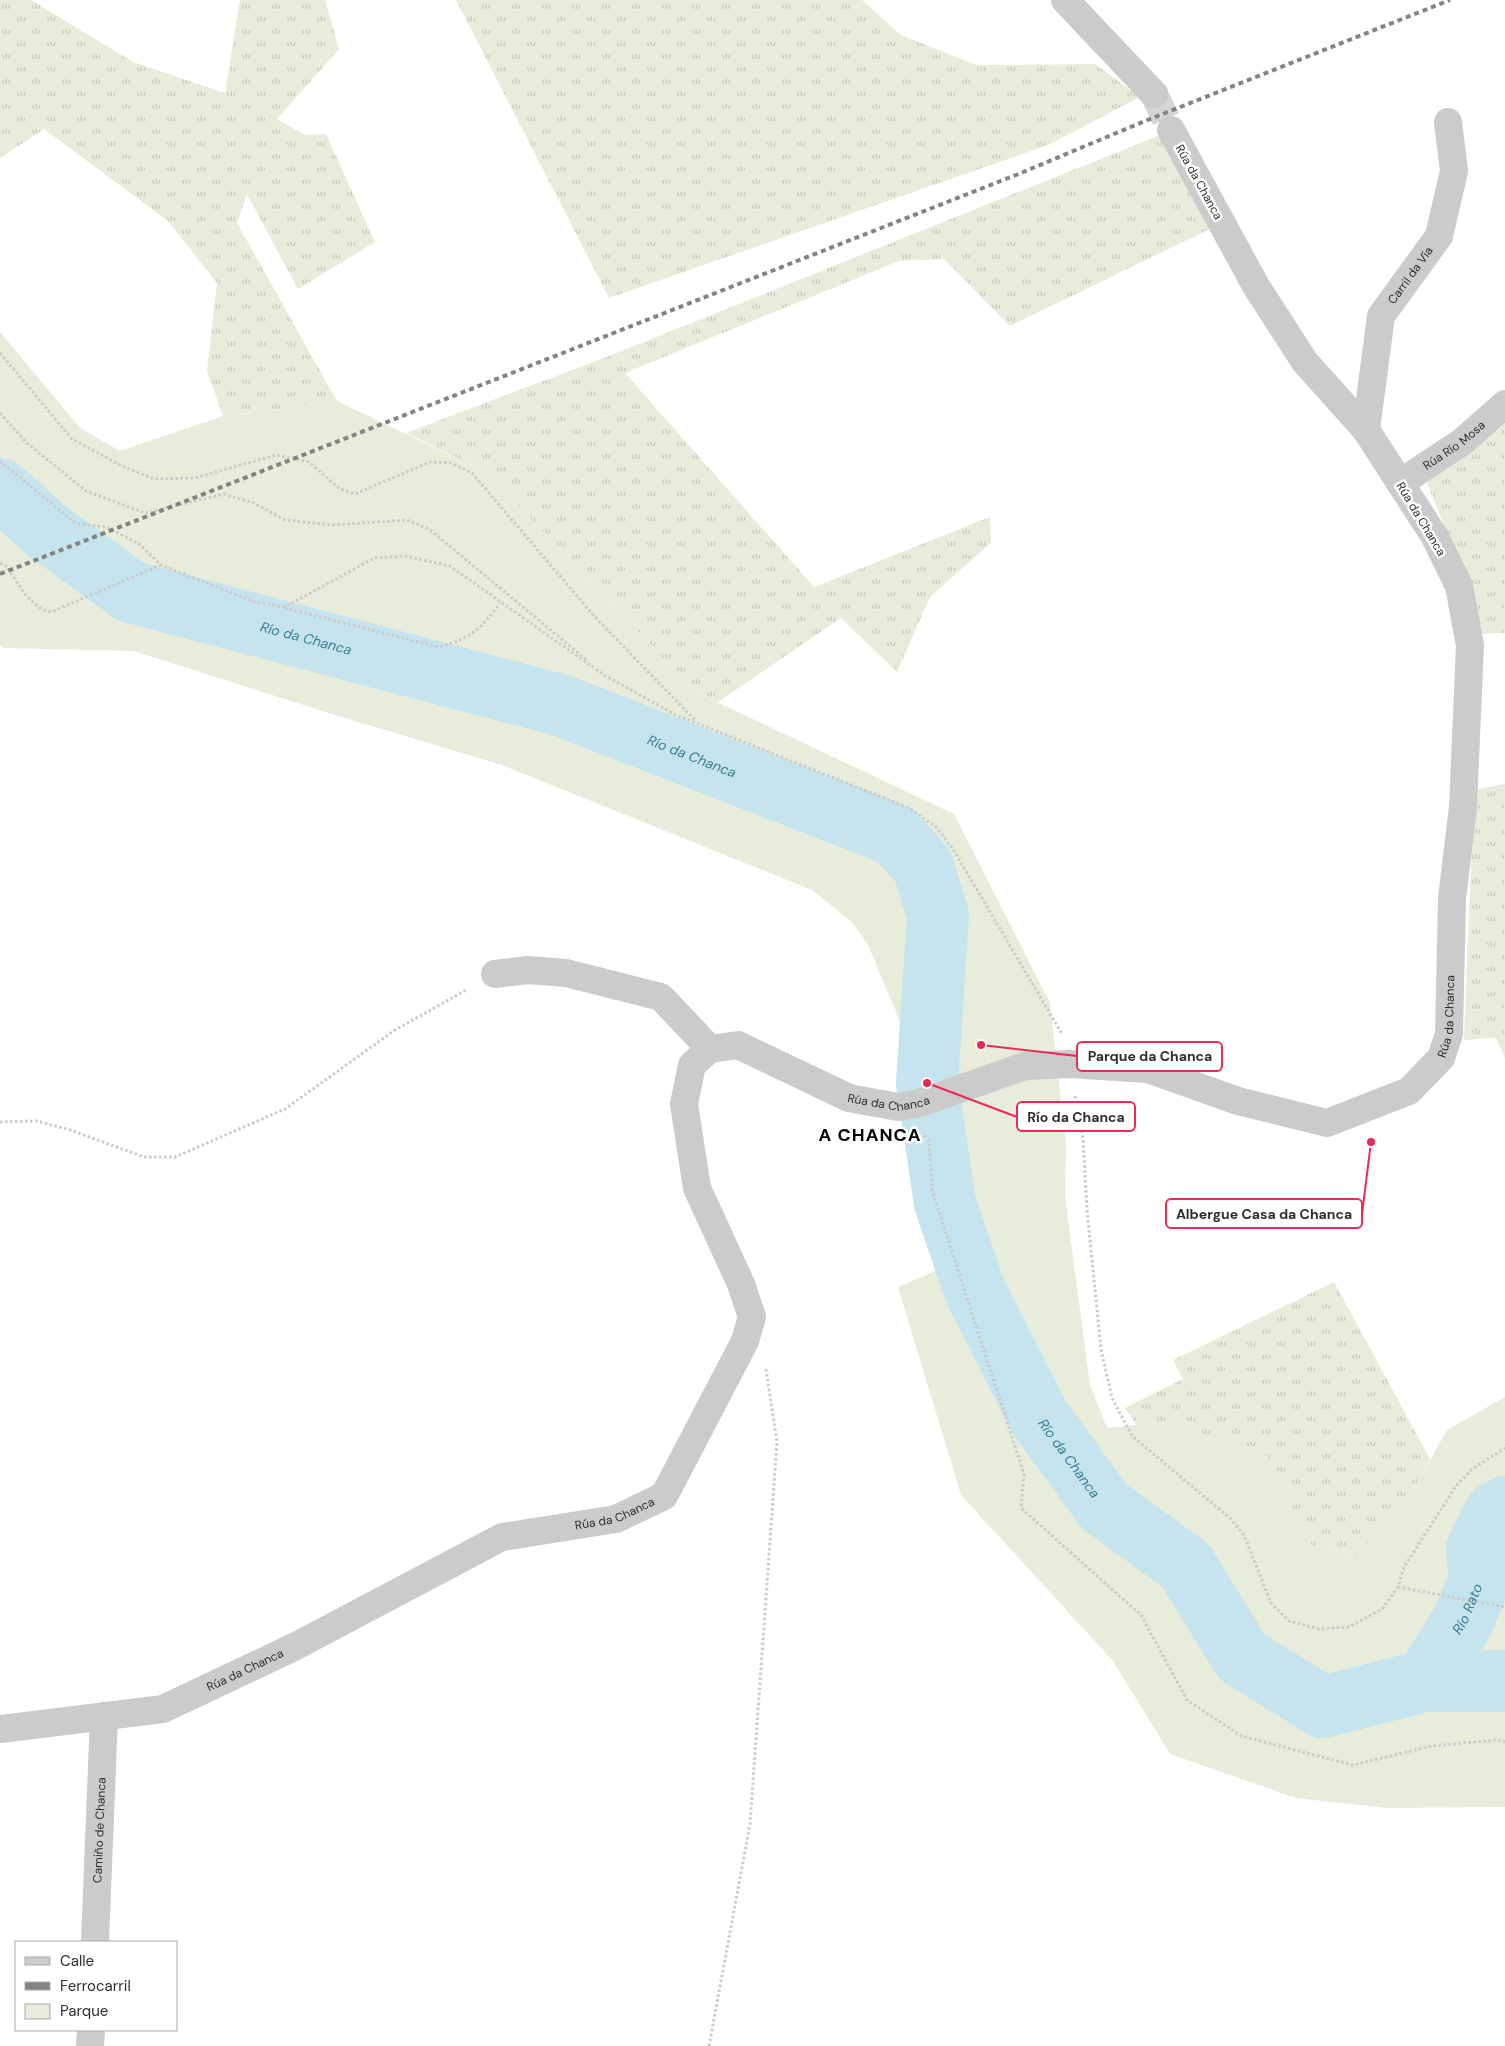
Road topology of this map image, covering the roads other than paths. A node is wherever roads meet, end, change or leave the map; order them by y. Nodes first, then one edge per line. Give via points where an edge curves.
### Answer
1 (1065, 0) edge
2 (1154, 94) tunnel mouth
3 (1448, 122) dead end
4 (1170, 130) tunnel mouth
5 (1505, 404) edge
6 (1366, 430) junction
7 (1400, 483) junction
8 (495, 974) road end
9 (710, 1049) junction
10 (104, 1716) junction
11 (0, 1729) edge
12 (95, 1941) edge
13 (91, 2031) edge
14 (90, 2046) edge

1 - 2 street
3 - 6 street, Carril da Vía via 1454,172 1438,236 1381,316
4 - 6 street, Rúa da Chanca via 1256,286 1305,362
5 - 7 street, Rúa Río Mosa via 1462,442
6 - 7 street, Rúa da Chanca
7 - 9 street, Rúa da Chanca via 1434,537 1458,586 1470,645 1463,807 1452,898 1449,1034 1441,1058 1410,1092 1327,1123 1238,1101 1148,1069 1069,1064 1025,1066 920,1103 898,1107 849,1098 738,1045
8 - 9 street via 528,970 566,973 660,997
9 - 10 street, Rúa da Chanca via 692,1065 684,1104 697,1188 741,1284 752,1317 745,1341 664,1496 616,1519 502,1537 296,1646 163,1709
10 - 11 street, Rúa da Chanca
10 - 12 street, Camiño de Chanca
13 - 14 street

